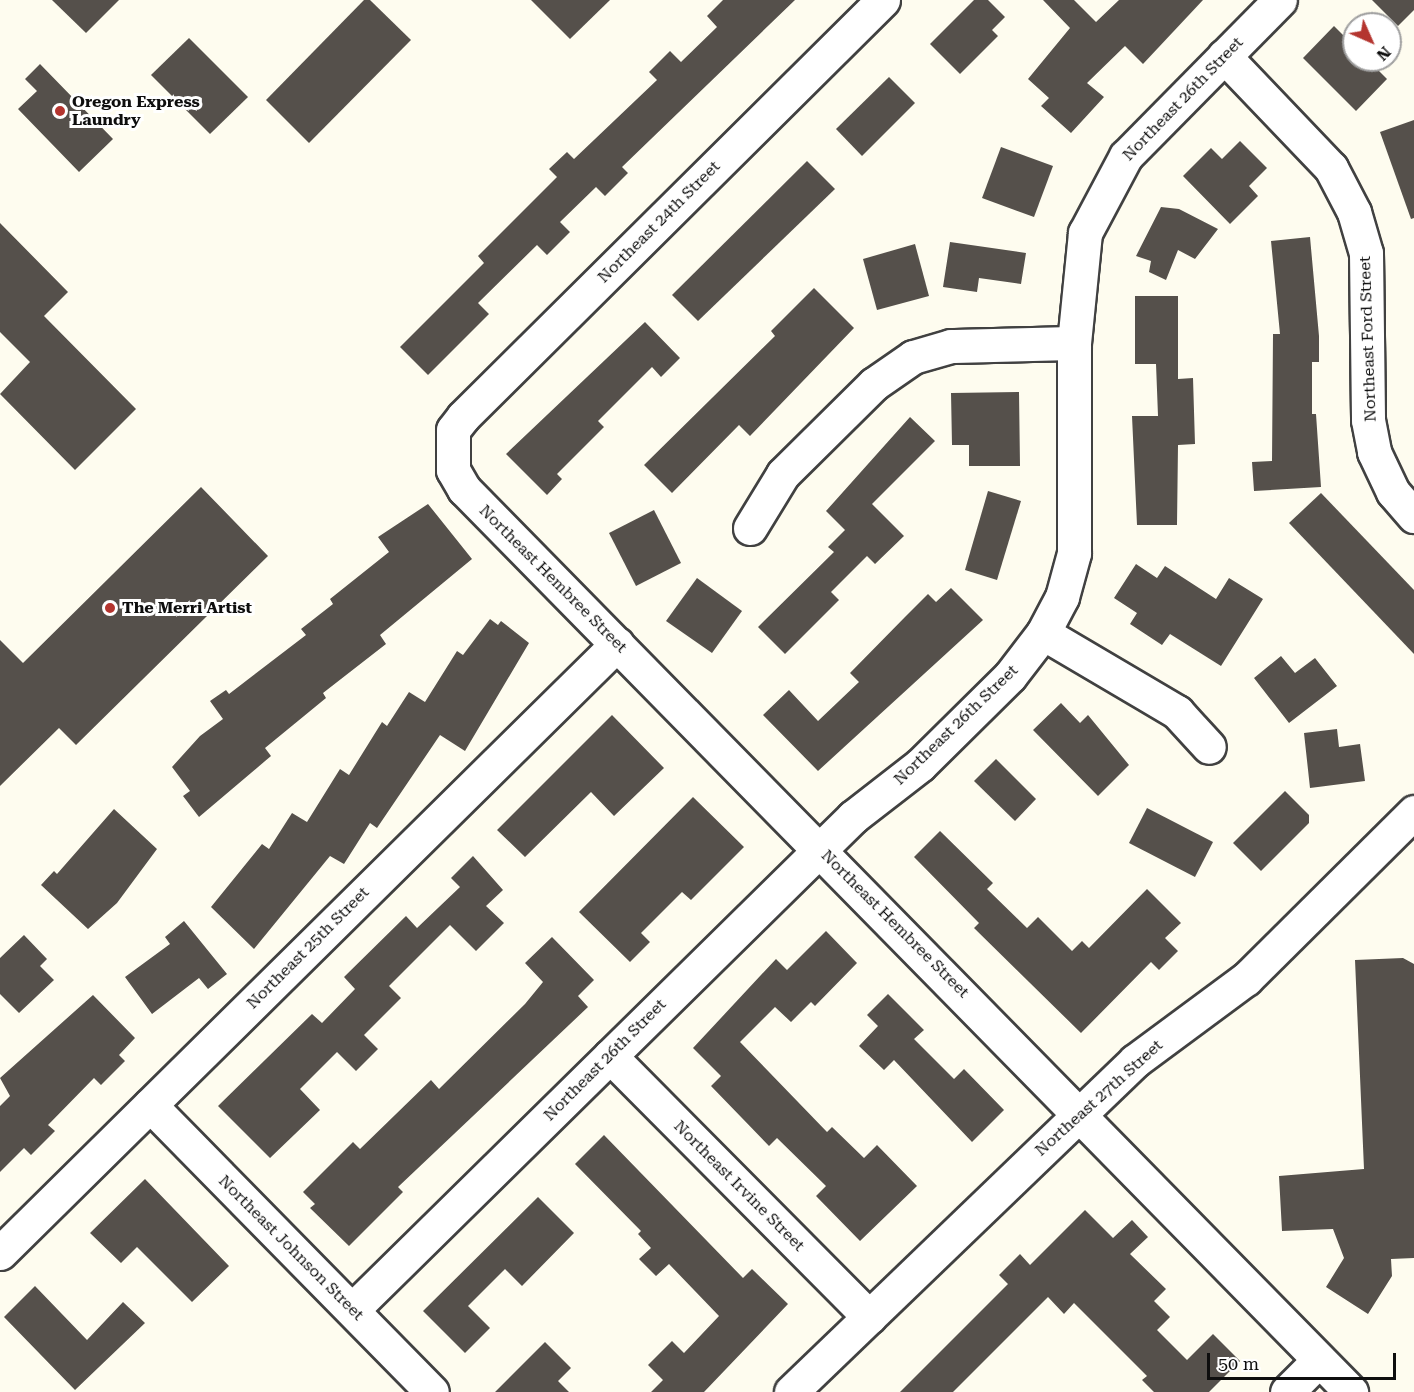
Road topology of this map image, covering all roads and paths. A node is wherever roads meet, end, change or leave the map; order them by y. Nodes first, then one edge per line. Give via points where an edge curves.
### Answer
1 (883, 0) edge
2 (1280, 0) edge
3 (1224, 56) junction
4 (1074, 343) junction
5 (450, 452) joint
6 (1414, 516) edge
7 (750, 528) dead end
8 (1043, 633) junction
9 (617, 644) junction
10 (1209, 747) dead end
11 (1414, 812) edge
12 (820, 849) junction
13 (610, 1056) junction
14 (150, 1105) junction
15 (1080, 1113) junction
16 (0, 1253) edge
17 (352, 1310) junction
18 (869, 1317) junction
19 (1319, 1360) junction
20 (432, 1392) edge
21 (791, 1392) edge
22 (1287, 1392) edge
23 (1351, 1392) edge

1 - 5 street, Northeast 24th Street via 463,417 453,430
2 - 3 street, Northeast 26th Street
3 - 4 street, Northeast 26th Street via 1126,156 1101,194 1079,262
3 - 6 street, Northeast Ford Street via 1316,151 1354,212 1366,253 1368,420 1374,452 1393,492
4 - 7 street via 951,346 913,357 874,384 783,474
4 - 8 street, Northeast 26th Street via 1074,554 1062,597
5 - 9 street, Northeast Hembree Street via 464,489
8 - 10 street via 1177,712
8 - 12 street, Northeast 26th Street via 1010,676 920,765
9 - 12 street, Northeast Hembree Street
9 - 14 street, Northeast 25th Street
11 - 15 street, Northeast 27th Street via 1246,979 1135,1061
12 - 13 street, Northeast 26th Street
12 - 15 street, Northeast Hembree Street
13 - 17 street, Northeast 26th Street
13 - 18 street, Northeast Irvine Street
14 - 16 street, Northeast 25th Street
14 - 17 street, Northeast Johnson Street
15 - 18 street, Northeast 27th Street
15 - 19 street, Northeast Hembree Street
17 - 20 street, Northeast Johnson Street
18 - 21 street, Northeast 27th Street
19 - 22 street
19 - 23 street, Northeast Hembree Street

